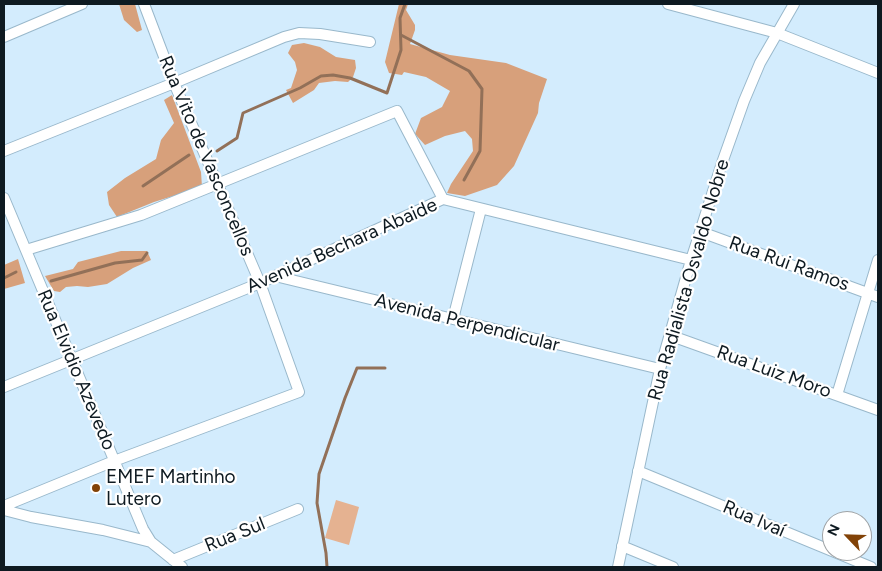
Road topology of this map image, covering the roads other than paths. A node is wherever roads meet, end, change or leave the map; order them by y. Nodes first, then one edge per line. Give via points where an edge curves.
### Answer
1 (82, 4) edge
2 (144, 4) edge
3 (668, 4) edge
4 (794, 4) edge
5 (777, 33) junction
6 (4, 36) edge
7 (370, 42) dead end
8 (878, 73) edge
9 (174, 83) junction
10 (4, 151) edge
11 (217, 184) junction
12 (4, 198) edge
13 (443, 199) junction
14 (481, 209) junction
15 (700, 232) junction
16 (26, 250) junction
17 (691, 260) junction
18 (878, 260) edge
19 (275, 276) junction
20 (260, 283) junction
21 (873, 295) edge
22 (453, 320) junction
23 (669, 335) junction
24 (72, 359) junction
25 (660, 370) junction
26 (4, 387) edge
27 (837, 395) junction
28 (878, 410) edge
29 (114, 461) junction
30 (638, 471) junction
31 (4, 508) edge
32 (298, 509) dead end
33 (151, 542) junction
34 (622, 546) junction
35 (173, 560) junction
36 (182, 567) edge
37 (618, 567) edge
38 (673, 567) edge
39 (871, 567) edge

1 - 6 street
2 - 9 street, Rua Vito de Vasconcellos
3 - 5 street
4 - 5 street, Rua Radialista Osvaldo Nobre
5 - 8 street
5 - 15 street, Rua Radialista Osvaldo Nobre via 760,62 744,102
7 - 9 street via 299,33
9 - 10 street
9 - 11 street, Rua Vito de Vasconcellos
11 - 13 street via 397,112
11 - 16 street via 141,215
11 - 20 street, Rua Vito de Vasconcellos
12 - 16 street, Rua Elvidio Azevedo
13 - 14 street, Avenida Bechara Abaide
13 - 19 street, Avenida Bechara Abaide
14 - 17 street, Avenida Bechara Abaide
14 - 22 street
15 - 17 street, Rua Radialista Osvaldo Nobre
15 - 21 street, Rua Rui Ramos
16 - 24 street, Rua Elvidio Azevedo
17 - 23 street, Rua Radialista Osvaldo Nobre
18 - 21 street
19 - 20 street, Avenida Bechara Abaide
19 - 22 street, Avenida Perpendicular
20 - 24 street, Avenida Bechara Abaide
20 - 29 street, Rua Vito de Vasconcellos via 299,392
21 - 27 street
22 - 25 street, Avenida Perpendicular
23 - 25 street, Rua Radialista Osvaldo Nobre
23 - 27 street, Rua Luiz Moro
24 - 26 street, Avenida Bechara Abaide
24 - 29 street, Rua Elvidio Azevedo
25 - 30 street, Rua Radialista Osvaldo Nobre
27 - 28 street, Rua Luiz Moro
29 - 31 street
29 - 33 street, Rua Elvidio Azevedo
30 - 34 street, Rua Radialista Osvaldo Nobre
30 - 39 street, Rua Ivaí
31 - 33 street via 31,518
32 - 35 street, Rua Sul
33 - 35 street
34 - 37 street, Rua Radialista Osvaldo Nobre
34 - 38 street
35 - 36 street

